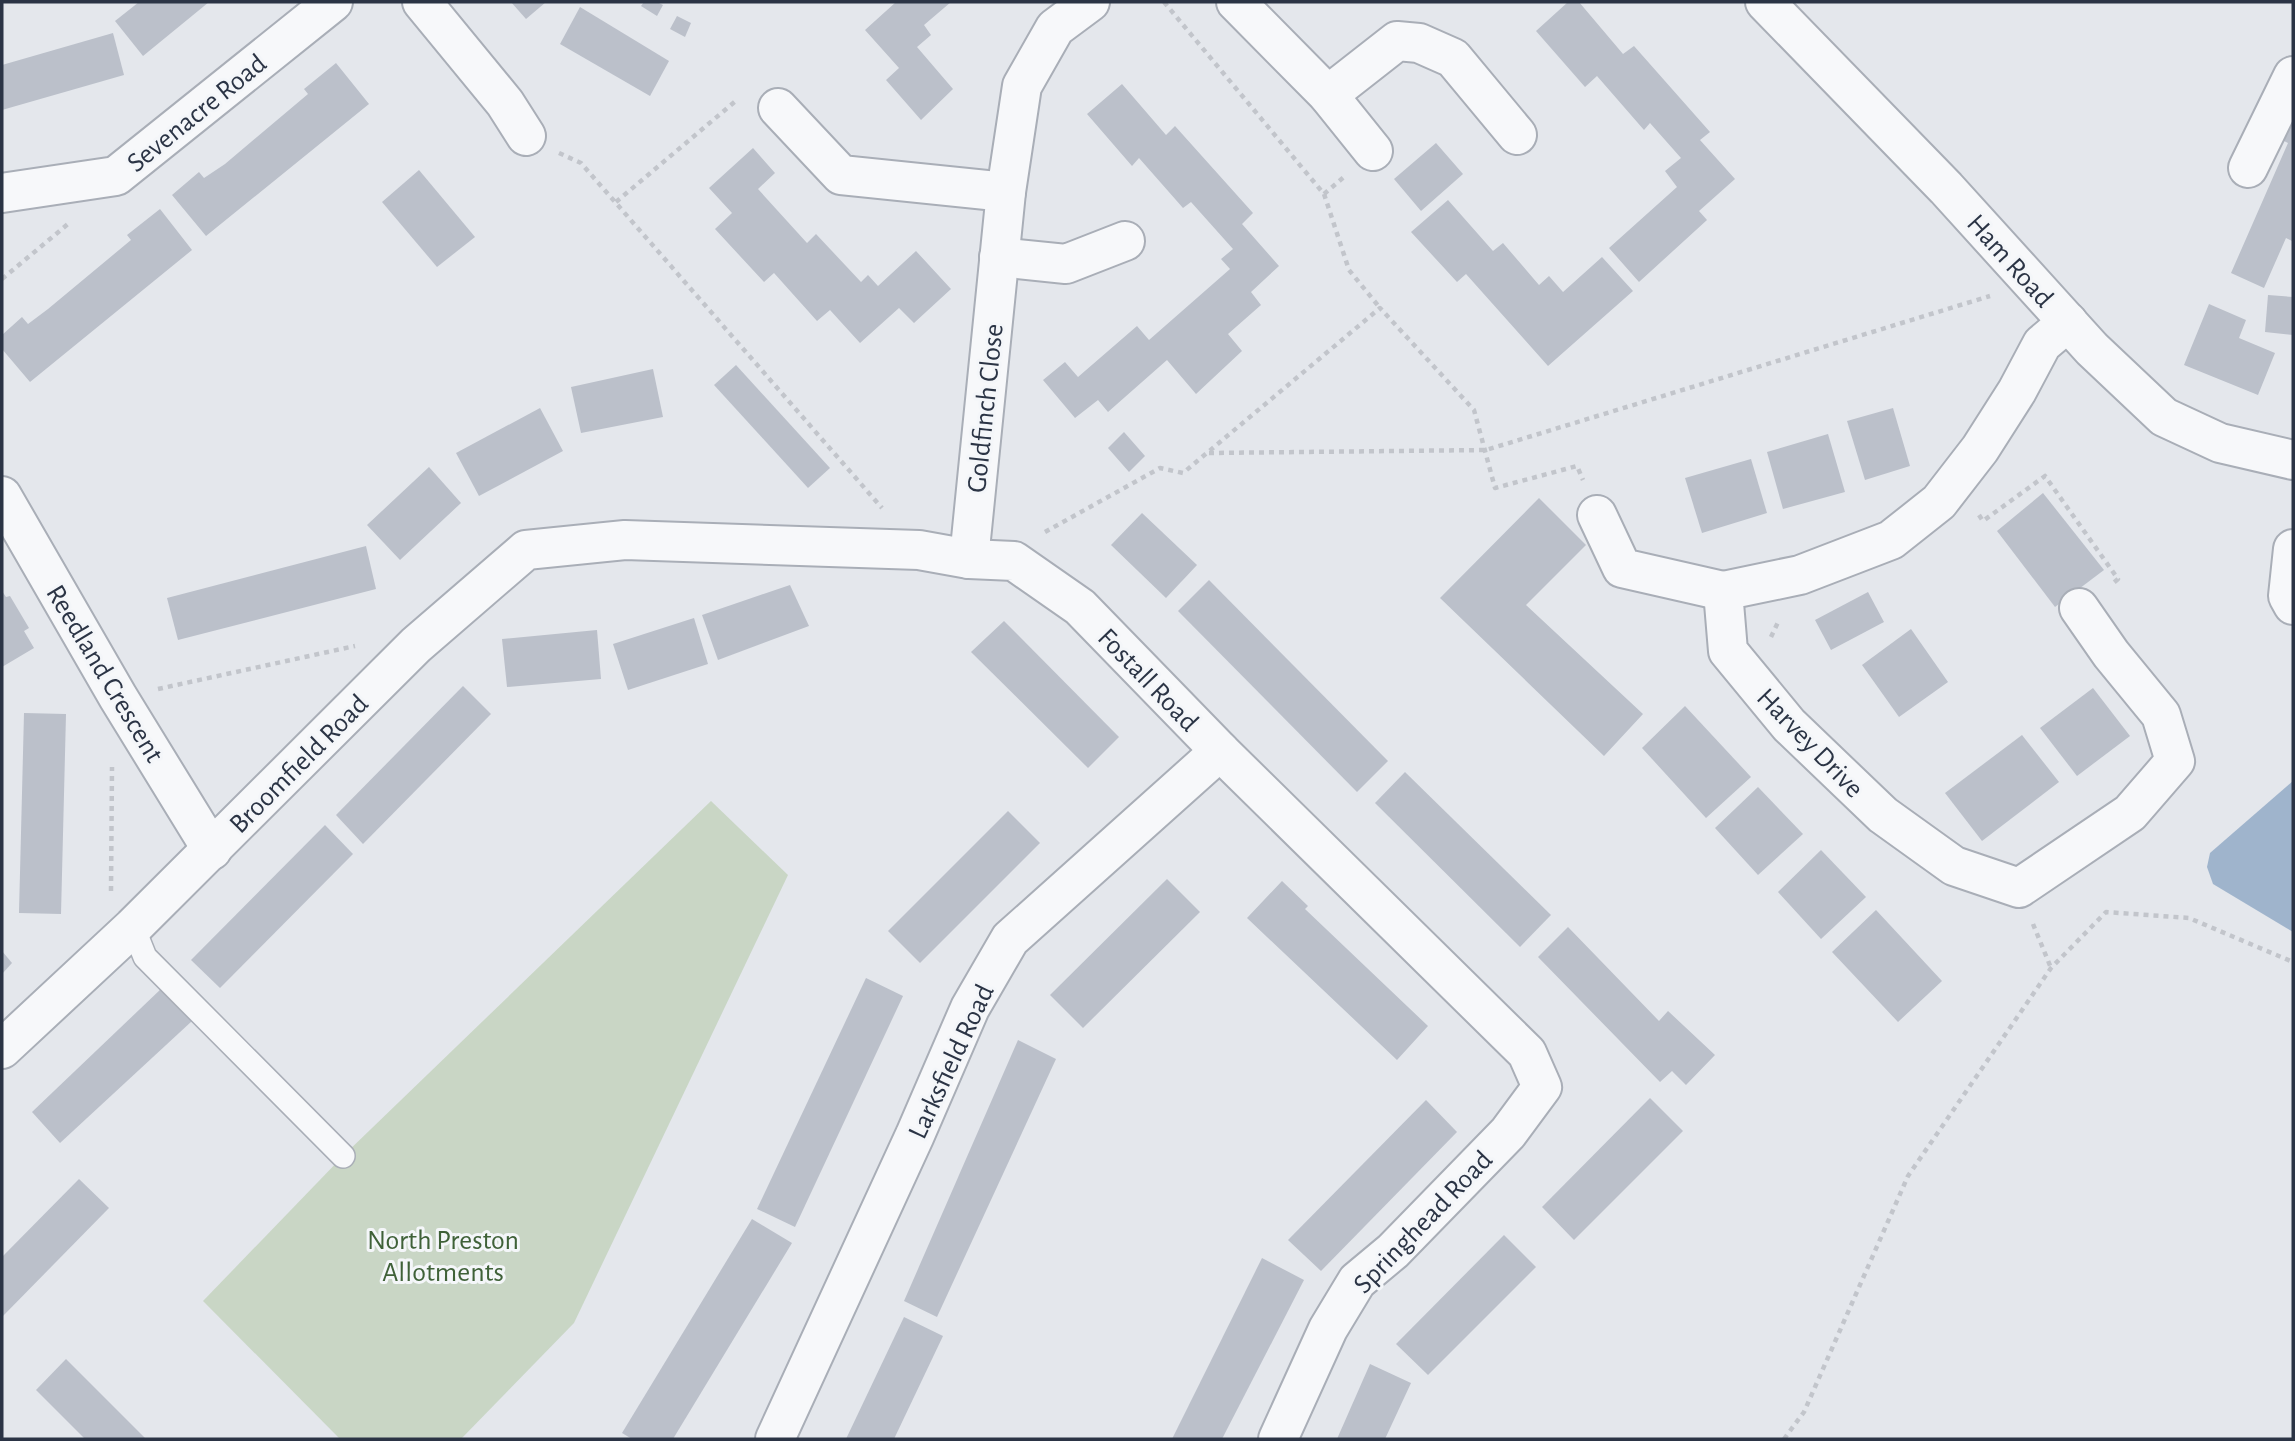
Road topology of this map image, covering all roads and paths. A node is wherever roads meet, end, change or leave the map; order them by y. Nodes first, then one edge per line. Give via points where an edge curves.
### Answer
1 (333, 2) edge
2 (422, 2) edge
3 (1090, 2) edge
4 (1164, 2) edge
5 (1236, 2) edge
6 (1765, 2) edge
7 (2293, 76) edge
8 (1328, 95) junction
9 (739, 98) dead end
10 (778, 108) dead end
11 (1517, 135) dead end
12 (526, 136) joint
13 (1374, 151) dead end
14 (2248, 168) dead end
15 (116, 176) junction
16 (1006, 192) junction
17 (2, 193) edge
18 (616, 202) junction
19 (1125, 242) dead end
20 (999, 257) junction
21 (2, 279) edge
22 (2030, 279) junction
23 (1380, 308) junction
24 (2068, 323) junction
25 (1486, 450) junction
26 (1209, 453) junction
27 (2293, 460) edge
28 (2, 496) edge
29 (1977, 513) dead end
30 (1597, 515) joint
31 (2293, 549) edge
32 (919, 550) junction
33 (969, 559) junction
34 (1014, 561) junction
35 (1723, 591) junction
36 (2293, 605) edge
37 (2080, 608) joint
38 (1782, 616) dead end
39 (416, 645) junction
40 (1773, 645) dead end
41 (118, 697) junction
42 (1220, 751) junction
43 (112, 757) dead end
44 (212, 850) junction
45 (133, 927) junction
46 (2293, 962) edge
47 (2, 1049) edge
48 (1542, 1087) joint
49 (343, 1156) dead end
50 (775, 1439) edge
51 (1278, 1439) edge
52 (1784, 1439) edge

1 - 15 street, Sevenacre Road
2 - 12 street via 505,103
3 - 16 street, Goldfinch Close via 1055,29 1023,86
4 - 23 path via 1324,194 1349,270
5 - 8 street
6 - 22 street, Ham Road
7 - 14 street
8 - 11 street via 1397,41 1419,43 1453,58
8 - 13 street
9 - 18 path
10 - 16 street via 841,175
12 - 18 path via 581,163
15 - 17 street, Sevenacre Road
15 - 21 path via 59,233
16 - 20 street, Goldfinch Close
18 - 32 path
19 - 20 street via 1066,264
20 - 33 street, Goldfinch Close
22 - 24 street, Ham Road
22 - 25 path via 1995,295
23 - 25 path via 1474,410
23 - 26 path
24 - 27 street, Ham Road via 2164,417 2220,443
24 - 35 street via 2042,344 1980,449 1940,502 1891,540 1800,575
25 - 26 path
25 - 30 path via 1495,488 1577,466
26 - 34 path via 1183,473 1160,467 1028,541
28 - 41 street, Reedland Crescent
29 - 37 path via 1983,521 2045,476 2118,579
30 - 35 street via 1622,568
31 - 36 street via 2288,596
32 - 33 street
32 - 39 street, Broomfield Road via 625,540 526,550
33 - 34 street
34 - 42 street, Fostall Road via 1080,607
35 - 37 street, Harvey Drive via 1728,651 1789,725 1883,815 1954,866 2018,888 2130,813 2175,761 2161,715
38 - 40 path via 1770,634
39 - 41 path via 408,635
39 - 44 street, Broomfield Road
41 - 44 street, Reedland Crescent
42 - 48 street, Fostall Road via 1527,1053
42 - 50 street, Larksfield Road via 1010,939 970,1008
43 - 45 path via 111,895
44 - 45 street, Broomfield Road
45 - 47 street, Broomfield Road
45 - 49 lane via 145,957
46 - 52 path via 2189,918 2106,912 2051,968 1908,1176 1804,1412
48 - 51 street, Springhead Road via 1508,1133 1393,1251 1357,1281 1328,1329

